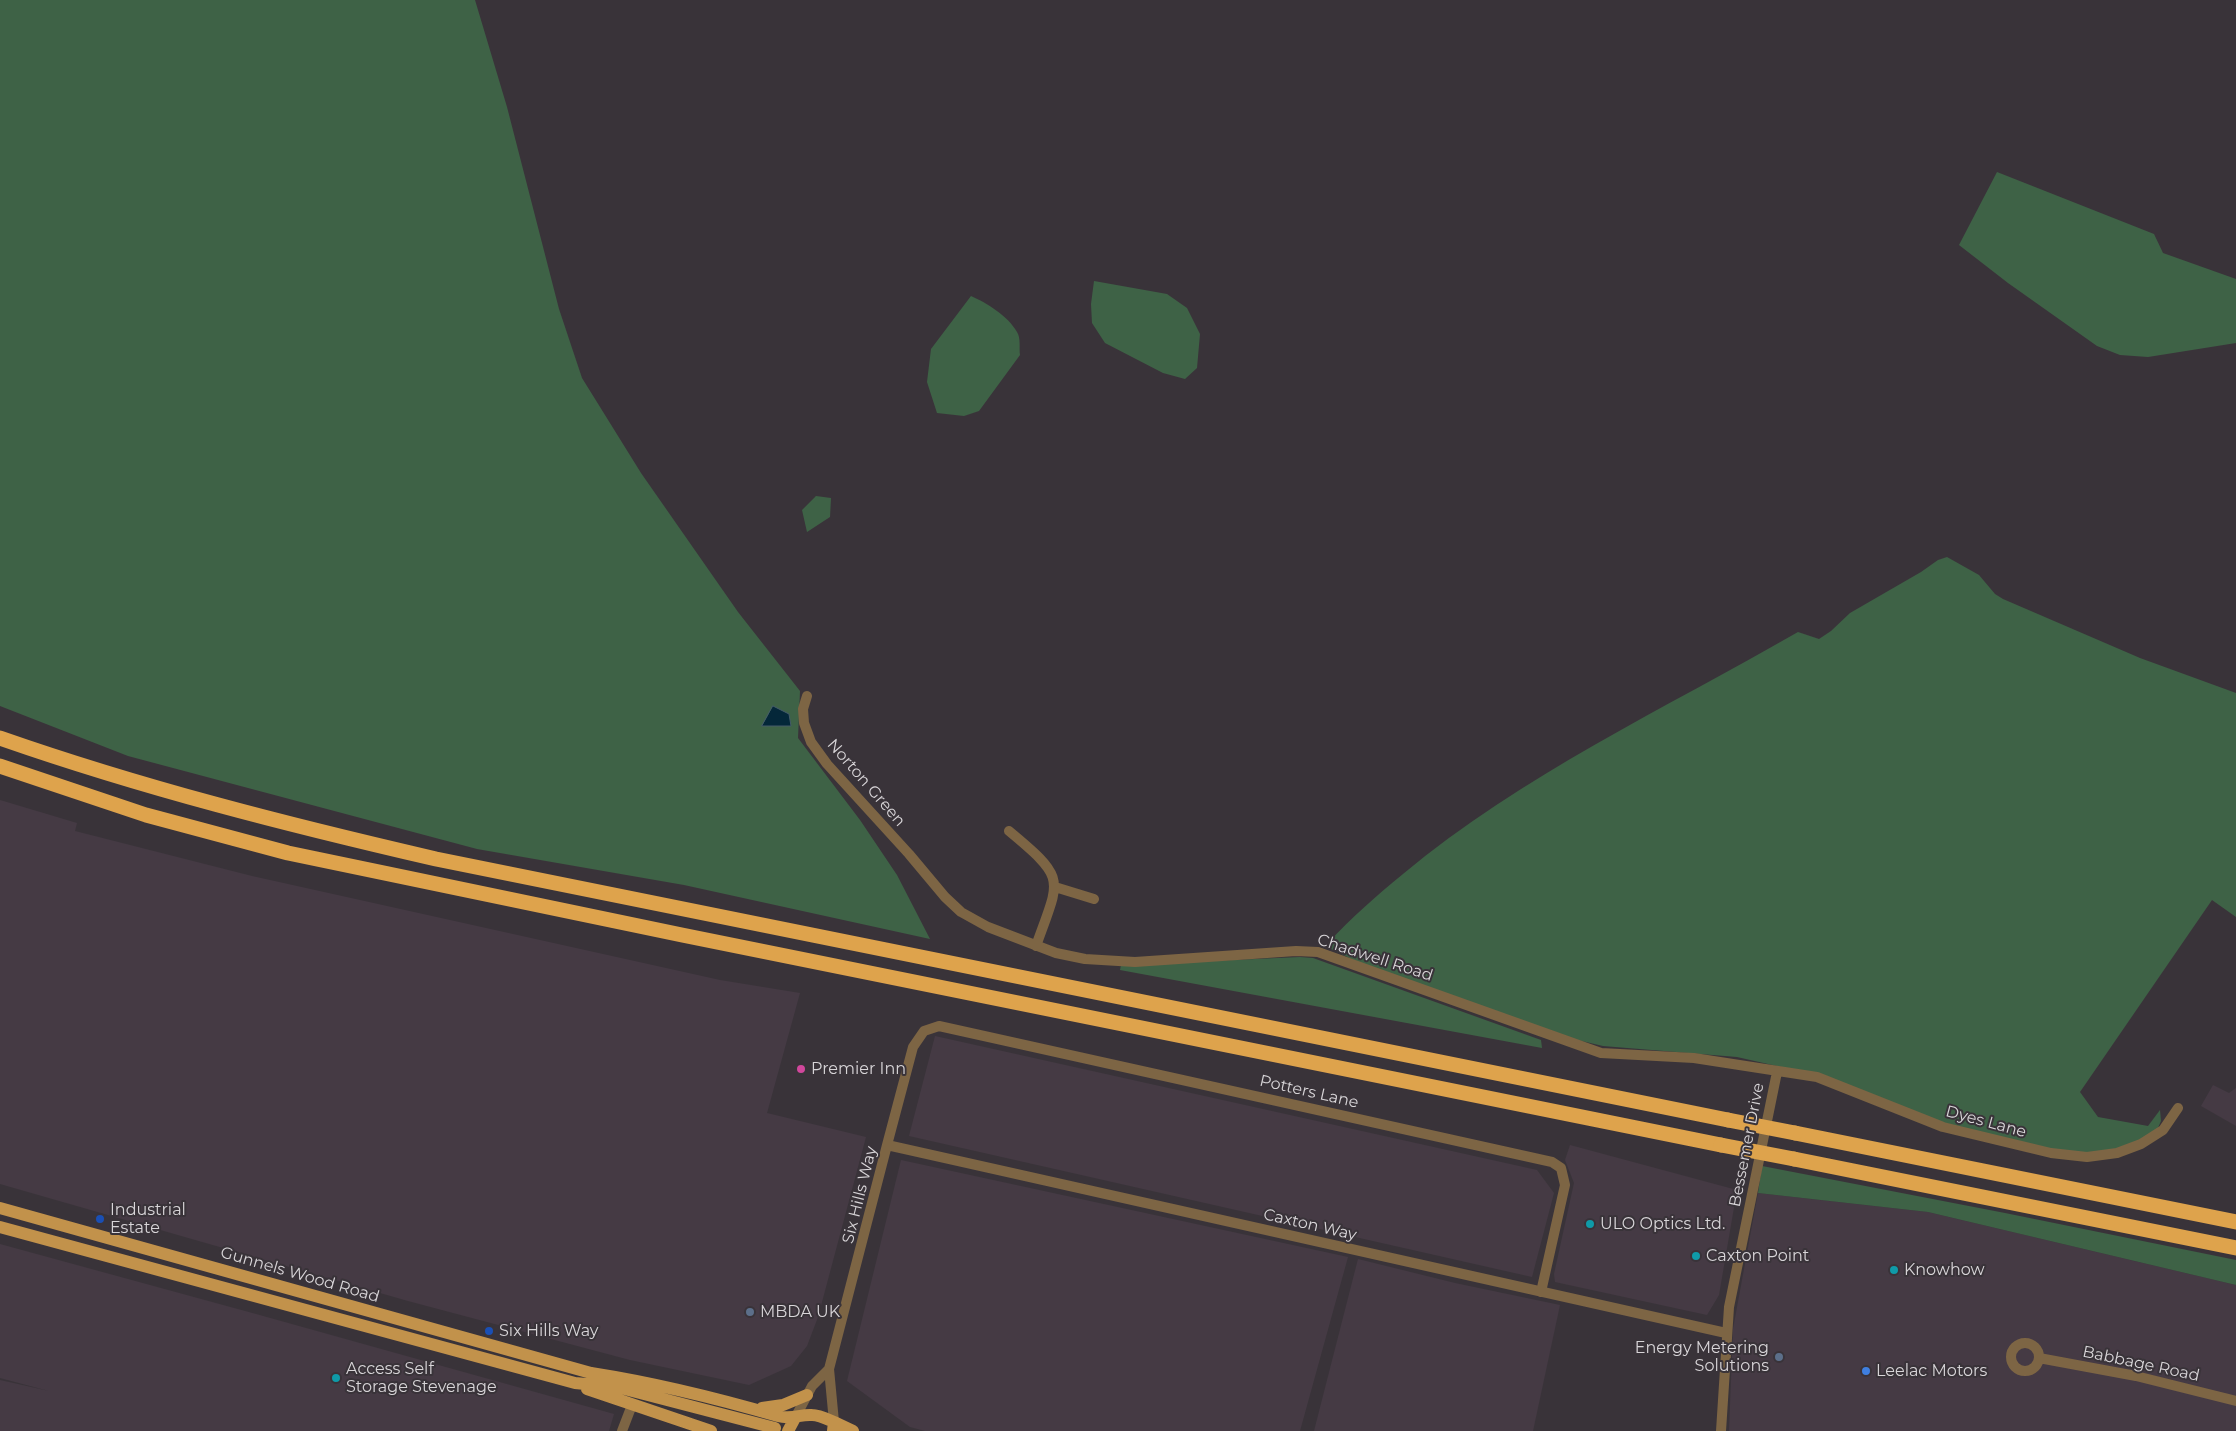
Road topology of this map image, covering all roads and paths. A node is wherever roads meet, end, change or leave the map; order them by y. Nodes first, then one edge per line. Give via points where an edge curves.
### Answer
1 (807, 696) dead end
2 (0, 738) edge
3 (0, 766) edge
4 (1008, 831) dead end
5 (922, 868) joint
6 (1055, 887) junction
7 (1094, 900) dead end
8 (1036, 946) junction
9 (924, 1031) joint
10 (1776, 1072) junction
11 (2178, 1108) dead end
12 (887, 1145) junction
13 (0, 1208) edge
14 (2236, 1222) edge
15 (0, 1227) edge
16 (2236, 1248) edge
17 (1541, 1292) junction
18 (1726, 1333) junction
19 (2039, 1358) dead end
20 (829, 1369) junction
21 (591, 1373) junction
22 (576, 1383) junction
23 (617, 1387) junction
24 (807, 1395) junction
25 (2236, 1401) edge
26 (632, 1405) junction
27 (760, 1409) junction
28 (795, 1418) junction
29 (833, 1427) edge
30 (775, 1428) dead end
31 (622, 1431) edge
32 (711, 1431) edge
33 (788, 1431) edge
34 (853, 1431) edge
35 (1721, 1431) edge

1 - 5 street, Norton Green via 804,722 811,742
2 - 14 highway, bridge via 158,789 436,859
3 - 16 highway, bridge via 146,815 288,853
4 - 6 street via 1045,862
5 - 8 street, Chadwell Road via 961,912 988,927
6 - 7 street
6 - 8 street
8 - 10 street, Chadwell Road via 1085,959 1135,962 1318,952 1601,1053 1694,1058
9 - 12 street, Six Hills Way via 913,1047
9 - 17 street, Potters Lane via 948,1026 1552,1162 1561,1168 1565,1186
10 - 11 street, Dyes Lane via 1817,1077 1943,1127 2009,1144 2087,1157 2117,1154 2142,1144 2162,1130
10 - 18 street, Bessemer Drive
12 - 17 street, Caxton Way
12 - 20 street, Six Hills Way
13 - 21 main road, Gunnels Wood Road
15 - 22 main road, Gunnels Wood Road
17 - 18 street, Caxton Way
18 - 35 street, Bessemer Drive
19 - 25 street, Babbage Road via 2136,1376
20 - 24 street, Six Hills Way
20 - 29 street, Six Hills Way
21 - 23 main road, Gunnels Wood Road
21 - 27 main road, Gunnels Wood Road via 651,1382
22 - 23 main road, Gunnels Wood Road
22 - 26 main road, Gunnels Wood Road
23 - 30 main road, Gunnels Wood Road
24 - 27 main road via 783,1405
24 - 28 street, Six Hills Way
26 - 31 street
26 - 32 main road, Gunnels Wood Road
27 - 28 main road, Gunnels Wood Road
28 - 29 main road, Gunnels Wood Road via 811,1414
28 - 33 main road
29 - 34 main road, Gunnels Wood Road

